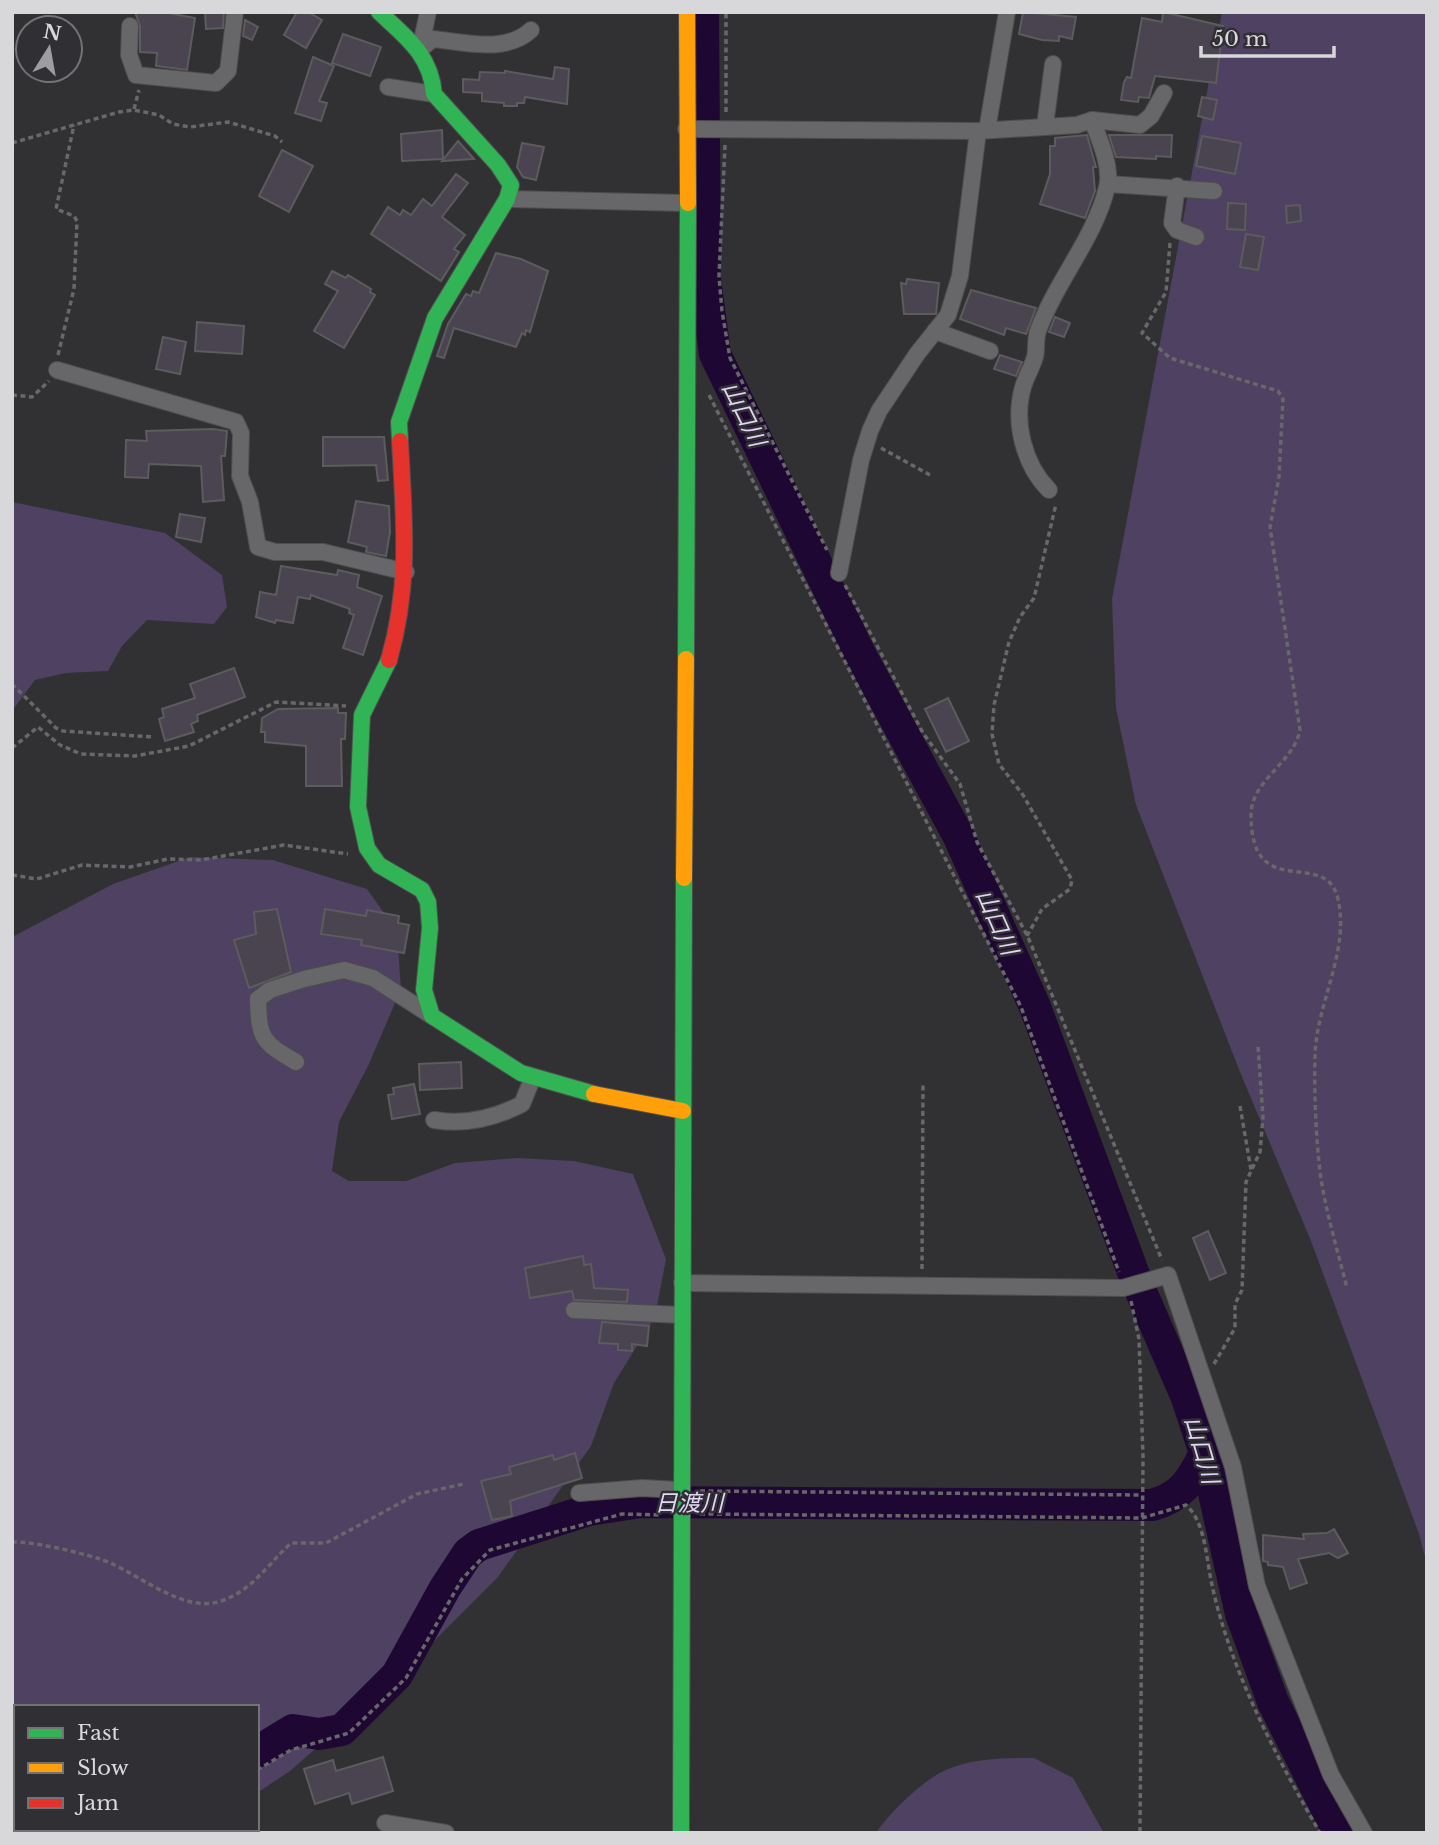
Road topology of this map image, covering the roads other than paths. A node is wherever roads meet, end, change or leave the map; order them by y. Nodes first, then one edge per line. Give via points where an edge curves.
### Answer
1 (235, 12) edge
2 (379, 12) edge
3 (428, 12) edge
4 (687, 12) edge
5 (1007, 12) edge
6 (130, 26) dead end
7 (531, 30) dead end
8 (420, 50) junction
9 (1053, 64) dead end
10 (388, 87) dead end
11 (1164, 93) dead end
12 (434, 94) junction
13 (1092, 120) junction
14 (1045, 126) junction
15 (690, 130) junction
16 (983, 130) junction
17 (1108, 184) junction
18 (1177, 186) junction
19 (1214, 191) dead end
20 (507, 199) junction
21 (686, 203) junction
22 (1196, 237) dead end
23 (935, 331) junction
24 (989, 351) dead end
25 (57, 370) road end
26 (1049, 490) road end
27 (406, 572) junction
28 (839, 573) road end
29 (432, 1016) junction
30 (296, 1062) dead end
31 (533, 1077) junction
32 (683, 1111) junction
33 (435, 1120) dead end
34 (682, 1283) junction
35 (574, 1310) dead end
36 (681, 1315) junction
37 (579, 1493) dead end
38 (680, 1499) junction
39 (386, 1823) dead end
40 (446, 1833) edge
41 (681, 1833) edge
42 (1364, 1833) edge

1 - 6 street via 228,71 216,83 136,75 127,43
2 - 8 street
3 - 8 street
4 - 15 street
5 - 16 street
7 - 8 street via 506,45 432,39
8 - 12 street via 434,74
9 - 14 street
10 - 12 street
11 - 13 street via 1140,125
12 - 20 street via 498,165 511,185
13 - 14 street
13 - 17 street
14 - 16 street
15 - 16 street
15 - 21 street
16 - 23 street via 960,276 948,315
17 - 18 street
17 - 26 street via 1096,219 1037,332 1035,356 1018,410 1025,451 1037,478
18 - 19 street
18 - 22 street via 1172,223 1177,230
20 - 21 street
20 - 27 street via 435,318 400,422
21 - 32 street
23 - 24 street
23 - 28 street via 879,411 867,440
25 - 27 street via 236,422 242,433 240,476 258,547 275,552 323,552
27 - 29 street via 389,659 362,715 358,807 366,848 379,865 422,890 428,902 424,990
29 - 30 street via 373,978 344,970 293,982 258,999 258,1024 267,1045
29 - 31 street
31 - 32 street
31 - 33 street via 522,1104 501,1115 452,1123
32 - 34 street
34 - 36 street
34 - 42 street via 1129,1287 1166,1276 1233,1467 1257,1586 1331,1775
35 - 36 street
36 - 38 street
37 - 38 street via 653,1488
38 - 41 street
39 - 40 street

